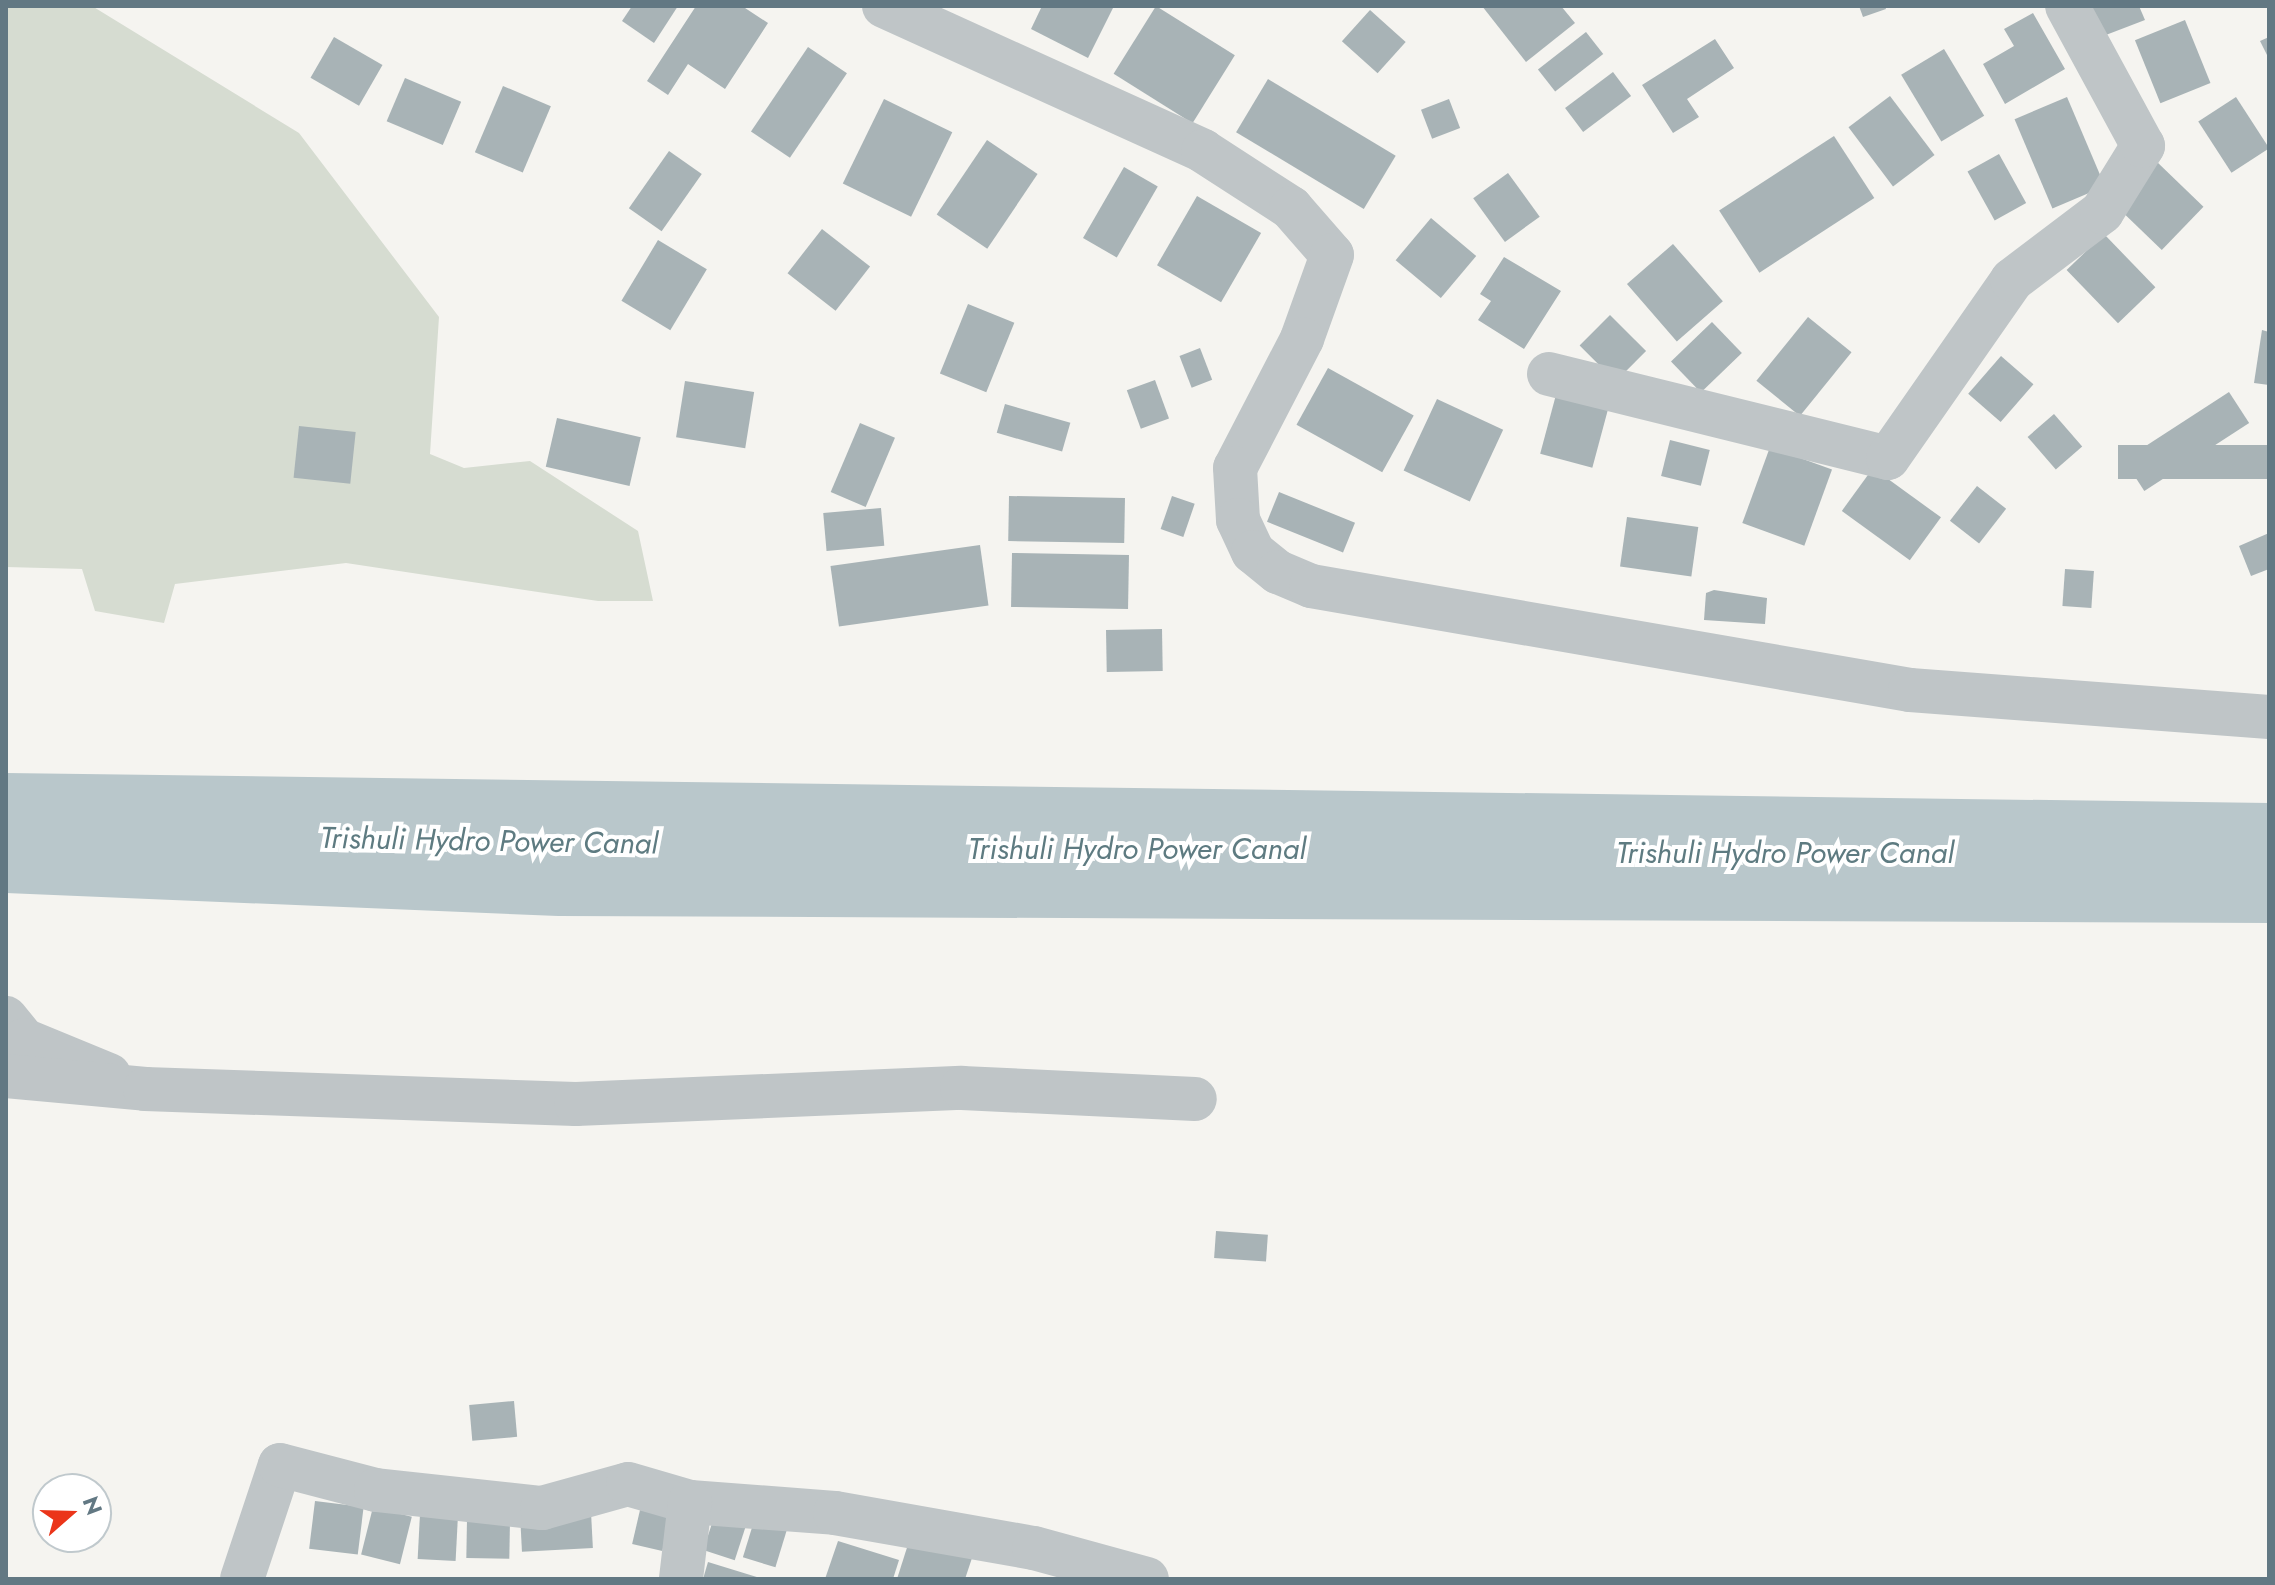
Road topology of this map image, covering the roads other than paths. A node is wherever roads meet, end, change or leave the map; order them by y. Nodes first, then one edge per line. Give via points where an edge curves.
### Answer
1 (884, 6) edge
2 (2067, 6) edge
3 (1549, 374) dead end
4 (2269, 717) edge
5 (6, 1018) edge
6 (6, 1076) edge
7 (145, 1089) junction
8 (1195, 1099) dead end
9 (690, 1502) junction
10 (242, 1579) edge
11 (681, 1579) edge
12 (1147, 1579) edge

1 - 4 street via 1203,151 1291,208 1332,255 1302,339 1235,468 1238,520 1253,552 1278,572 1327,589 1910,690
2 - 3 street via 2143,146 2102,212 2012,280 1888,458
5 - 7 street via 24,1040
6 - 7 street
7 - 8 street via 576,1104 962,1088
9 - 10 street via 628,1484 542,1508 376,1490 280,1465
9 - 11 street
9 - 12 street via 835,1513 1034,1548

